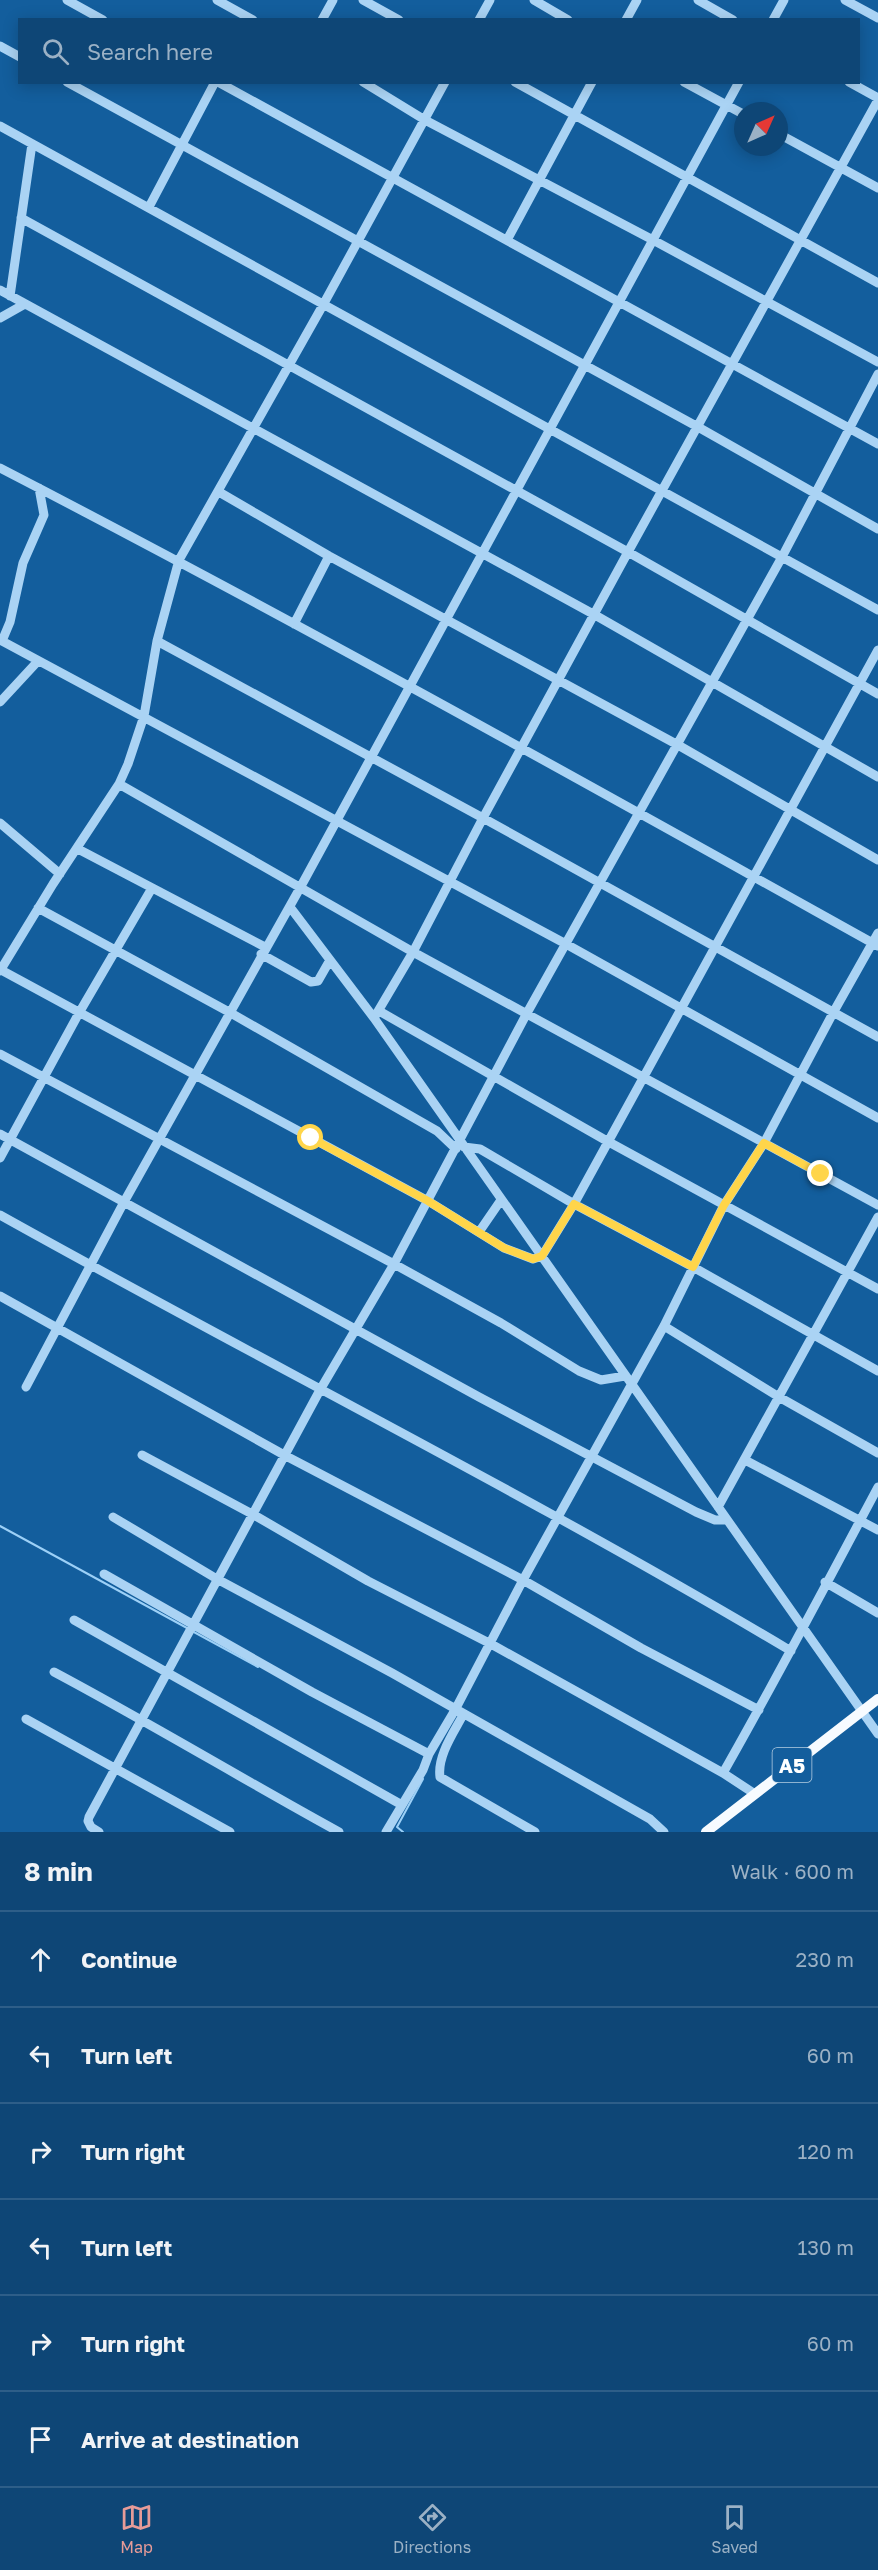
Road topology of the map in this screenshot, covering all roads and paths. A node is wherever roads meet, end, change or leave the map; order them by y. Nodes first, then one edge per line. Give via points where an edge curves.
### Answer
1 (67, 0) edge
2 (217, 0) edge
3 (333, 0) edge
4 (363, 0) edge
5 (490, 0) edge
6 (534, 0) edge
7 (637, 0) edge
8 (698, 0) edge
9 (784, 0) edge
10 (845, 0) edge
11 (99, 18) edge
12 (248, 18) edge
13 (323, 18) edge
14 (395, 18) edge
15 (480, 18) edge
16 (565, 18) edge
17 (627, 18) edge
18 (730, 18) edge
19 (774, 18) edge
20 (878, 18) edge
21 (0, 46) edge
22 (18, 56) edge
23 (71, 84) edge
24 (215, 84) edge
25 (220, 84) edge
26 (366, 84) edge
27 (444, 84) edge
28 (518, 84) edge
29 (591, 84) edge
30 (688, 84) edge
31 (738, 84) edge
32 (852, 84) edge
33 (878, 99) edge
34 (727, 106) junction
35 (734, 110) edge
36 (575, 115) junction
37 (425, 120) junction
38 (0, 126) edge
39 (788, 139) edge
40 (32, 144) junction
41 (183, 145) junction
42 (842, 167) junction
43 (688, 178) junction
44 (392, 179) junction
45 (539, 180) junction
46 (878, 188) edge
47 (149, 207) junction
48 (21, 219) junction
49 (507, 240) junction
50 (653, 240) junction
51 (801, 240) junction
52 (358, 241) junction
53 (878, 283) edge
54 (0, 290) edge
55 (10, 296) junction
56 (621, 302) junction
57 (767, 303) junction
58 (23, 304) junction
59 (323, 305) junction
60 (0, 318) edge
61 (878, 362) edge
62 (734, 364) junction
63 (586, 366) junction
64 (289, 367) junction
65 (878, 374) edge
66 (698, 426) junction
67 (253, 429) junction
68 (850, 429) junction
69 (550, 430) junction
70 (878, 444) edge
71 (0, 468) edge
72 (39, 488) junction
73 (518, 491) junction
74 (663, 491) junction
75 (219, 492) junction
76 (815, 493) junction
77 (878, 529) edge
78 (628, 552) junction
79 (483, 553) junction
80 (329, 556) junction
81 (782, 557) junction
82 (179, 560) junction
83 (878, 610) edge
84 (595, 615) junction
85 (446, 620) junction
86 (746, 620) junction
87 (294, 624) junction
88 (1, 640) edge
89 (157, 641) junction
90 (878, 650) edge
91 (38, 661) junction
92 (559, 680) junction
93 (711, 681) junction
94 (859, 684) junction
95 (409, 686) junction
96 (878, 694) edge
97 (0, 702) edge
98 (144, 716) junction
99 (678, 745) junction
100 (521, 748) junction
101 (824, 748) junction
102 (370, 757) junction
103 (878, 777) edge
104 (118, 784) junction
105 (791, 810) junction
106 (640, 813) junction
107 (483, 818) junction
108 (336, 821) junction
109 (0, 824) edge
110 (78, 849) junction
111 (878, 860) edge
112 (60, 874) junction
113 (753, 877) junction
114 (450, 882) junction
115 (600, 885) junction
116 (153, 888) junction
117 (300, 888) junction
118 (290, 907) junction
119 (38, 908) junction
120 (878, 933) edge
121 (566, 944) junction
122 (875, 945) edge
123 (715, 947) junction
124 (263, 950) junction
125 (116, 951) junction
126 (413, 952) junction
127 (330, 960) junction
128 (0, 971) edge
129 (680, 1009) junction
130 (229, 1012) junction
131 (79, 1013) junction
132 (527, 1013) junction
133 (833, 1013) junction
134 (376, 1014) junction
135 (878, 1037) edge
136 (0, 1054) edge
137 (194, 1076) junction
138 (800, 1076) junction
139 (44, 1077) junction
140 (494, 1077) junction
141 (642, 1077) junction
142 (878, 1118) edge
143 (0, 1134) edge
144 (159, 1139) junction
145 (10, 1140) junction
146 (608, 1141) junction
147 (764, 1143) junction
148 (460, 1146) junction
149 (0, 1158) edge
150 (501, 1200) junction
151 (428, 1201) junction
152 (124, 1202) junction
153 (574, 1204) junction
154 (724, 1205) junction
155 (878, 1205) edge
156 (0, 1215) edge
157 (878, 1216) edge
158 (479, 1232) junction
159 (542, 1256) junction
160 (394, 1264) junction
161 (92, 1267) junction
162 (693, 1267) junction
163 (847, 1272) junction
164 (878, 1289) edge
165 (0, 1296) edge
166 (664, 1326) junction
167 (58, 1328) junction
168 (355, 1328) junction
169 (813, 1335) junction
170 (878, 1371) edge
171 (625, 1376) junction
172 (631, 1385) junction
173 (26, 1387) dead end
174 (321, 1390) junction
175 (779, 1397) junction
176 (878, 1453) edge
177 (142, 1455) dead end
178 (286, 1456) junction
179 (591, 1457) junction
180 (745, 1460) junction
181 (878, 1487) edge
182 (718, 1507) junction
183 (254, 1515) junction
184 (113, 1517) dead end
185 (558, 1517) junction
186 (727, 1520) junction
187 (860, 1520) junction
188 (878, 1530) edge
189 (104, 1574) dead end
190 (217, 1578) junction
191 (523, 1580) junction
192 (825, 1582) junction
193 (878, 1613) edge
194 (74, 1620) dead end
195 (804, 1628) junction
196 (192, 1629) junction
197 (491, 1644) junction
198 (791, 1651) junction
199 (54, 1672) dead end
200 (167, 1674) junction
201 (878, 1699) edge
202 (759, 1710) junction
203 (862, 1712) junction
204 (459, 1713) junction
205 (26, 1719) dead end
206 (142, 1719) junction
207 (878, 1734) edge
208 (428, 1756) junction
209 (116, 1768) junction
210 (723, 1773) junction
211 (755, 1794) junction
212 (402, 1805) junction
213 (720, 1828) edge
214 (99, 1832) edge
215 (230, 1832) edge
216 (339, 1832) edge
217 (386, 1832) edge
218 (535, 1832) edge
219 (664, 1832) edge
220 (706, 1832) edge

1 - 11 street
2 - 12 street
3 - 13 street
4 - 14 street
5 - 15 street
6 - 16 street
7 - 17 street
8 - 18 street
9 - 19 street
10 - 20 street
21 - 22 street
23 - 41 street
24 - 41 street
25 - 44 street
26 - 37 street
27 - 37 street
28 - 36 street
29 - 36 street
30 - 34 street
31 - 34 street
32 - 33 street
33 - 42 street
34 - 35 street
34 - 43 street
36 - 43 street
36 - 45 street
37 - 44 street
37 - 45 street
38 - 40 street
39 - 42 street
40 - 47 street
40 - 48 street
41 - 47 street
41 - 52 street
42 - 46 street
42 - 51 street
43 - 50 street
43 - 51 street
44 - 49 street
44 - 52 street
45 - 49 street
45 - 50 street
47 - 59 street
48 - 55 street
48 - 64 street
49 - 56 street
50 - 56 street
50 - 57 street
51 - 53 street
51 - 57 street
52 - 59 street
52 - 63 street
54 - 55 street
55 - 58 street
56 - 62 street
56 - 63 street
57 - 61 street
57 - 62 street
58 - 60 street
58 - 67 street
59 - 64 street
59 - 69 street
62 - 66 street
62 - 68 street
63 - 66 street
63 - 69 street
64 - 67 street
64 - 73 street
65 - 68 street
66 - 74 street
66 - 76 street
67 - 75 street
67 - 79 street
68 - 70 street
68 - 76 street
69 - 73 street
69 - 74 street
71 - 72 street
72 - 82 street
72 - 88 street via 44,515 23,563 10,622
73 - 78 street
73 - 79 street
74 - 78 street
74 - 81 street
75 - 80 street
75 - 82 street
76 - 77 street
76 - 81 street
78 - 84 street
78 - 86 street
79 - 84 street
79 - 85 street
80 - 85 street
80 - 87 street
81 - 83 street
81 - 86 street
82 - 87 street
82 - 89 street
84 - 92 street
84 - 93 street
85 - 92 street
85 - 95 street
86 - 93 street
86 - 94 street
87 - 95 street
88 - 91 street
89 - 98 street
89 - 102 street
90 - 94 street
91 - 97 street
91 - 98 street
92 - 99 street
92 - 100 street
93 - 99 street
93 - 101 street
94 - 96 street
94 - 101 street
95 - 100 street
95 - 102 street
98 - 104 street
98 - 108 street
99 - 105 street
99 - 106 street
100 - 106 street
100 - 107 street
101 - 103 street
101 - 105 street
102 - 107 street
102 - 108 street
104 - 110 street
104 - 117 street
105 - 111 street
105 - 113 street
106 - 113 street
106 - 115 street
107 - 114 street
107 - 115 street
108 - 114 street
108 - 117 street
109 - 112 street
110 - 112 street
110 - 116 street
112 - 119 street
113 - 122 street
113 - 123 street
114 - 121 street
114 - 126 street
115 - 121 street
115 - 123 street
116 - 124 street
116 - 125 street
117 - 118 street
117 - 126 street
118 - 124 street
118 - 127 street
119 - 125 street
119 - 128 street
120 - 122 street
121 - 129 street
121 - 132 street
122 - 133 street
123 - 129 street
123 - 133 street
124 - 127 street via 311,982 318,981
124 - 130 street
125 - 130 street
125 - 131 street
126 - 132 street
126 - 134 street
127 - 134 street
128 - 131 street
129 - 138 street
129 - 141 street
130 - 137 street
130 - 148 street
131 - 137 street
131 - 139 street
132 - 140 street
132 - 141 street
133 - 135 street
133 - 138 street
134 - 140 street
134 - 148 street
136 - 139 street
137 - 144 street
137 - 151 street
138 - 142 street
138 - 147 street
139 - 144 street
139 - 145 street
140 - 146 street
140 - 148 street
141 - 146 street
141 - 147 street
143 - 145 street
144 - 152 street
144 - 160 street
145 - 149 street
145 - 152 street
146 - 153 street
146 - 154 street
147 - 154 street
147 - 155 street
148 - 150 street
148 - 151 street
148 - 153 street via 480,1149
150 - 158 street
150 - 159 street
151 - 158 street
151 - 160 street
152 - 161 street
152 - 168 street
153 - 159 street
153 - 162 street
154 - 162 street
154 - 163 street
156 - 161 street
157 - 163 street
158 - 159 street via 524,1256
159 - 171 street
160 - 168 street
160 - 171 street via 579,1371 601,1380
161 - 167 street
161 - 174 street
162 - 166 street
162 - 169 street
163 - 164 street
163 - 169 street
165 - 167 street
166 - 172 street
166 - 175 street
167 - 173 street
167 - 178 street
168 - 174 street
168 - 179 street
169 - 170 street
169 - 175 street
171 - 172 street
172 - 179 street
172 - 182 street
174 - 178 street
174 - 185 street
175 - 176 street
175 - 180 street
177 - 183 street
178 - 183 street
178 - 191 street
179 - 185 street
179 - 186 street via 706,1517
180 - 182 street
180 - 187 street
181 - 187 street
182 - 186 street
183 - 190 street
183 - 197 street via 368,1581
184 - 190 street
185 - 191 street
185 - 198 street
186 - 195 street
187 - 188 street
187 - 192 street
189 - 196 street
190 - 196 street
190 - 204 street
191 - 197 street
191 - 202 street
192 - 193 street
192 - 195 street
194 - 200 street
195 - 198 street
195 - 203 street
196 - 200 street
196 - 208 street
197 - 204 street
197 - 210 street
198 - 202 street
199 - 206 street
200 - 206 street
200 - 212 street
201 - 203 main road, A5
202 - 210 street
203 - 207 street
203 - 211 main road, A5
204 - 208 street
204 - 218 street via 440,1777
204 - 219 street via 650,1819
205 - 209 street
206 - 209 street
206 - 216 street
208 - 212 street
209 - 214 street via 88,1821
209 - 215 street
210 - 211 street
211 - 213 main road, A5
212 - 217 street
213 - 220 main road, A5

